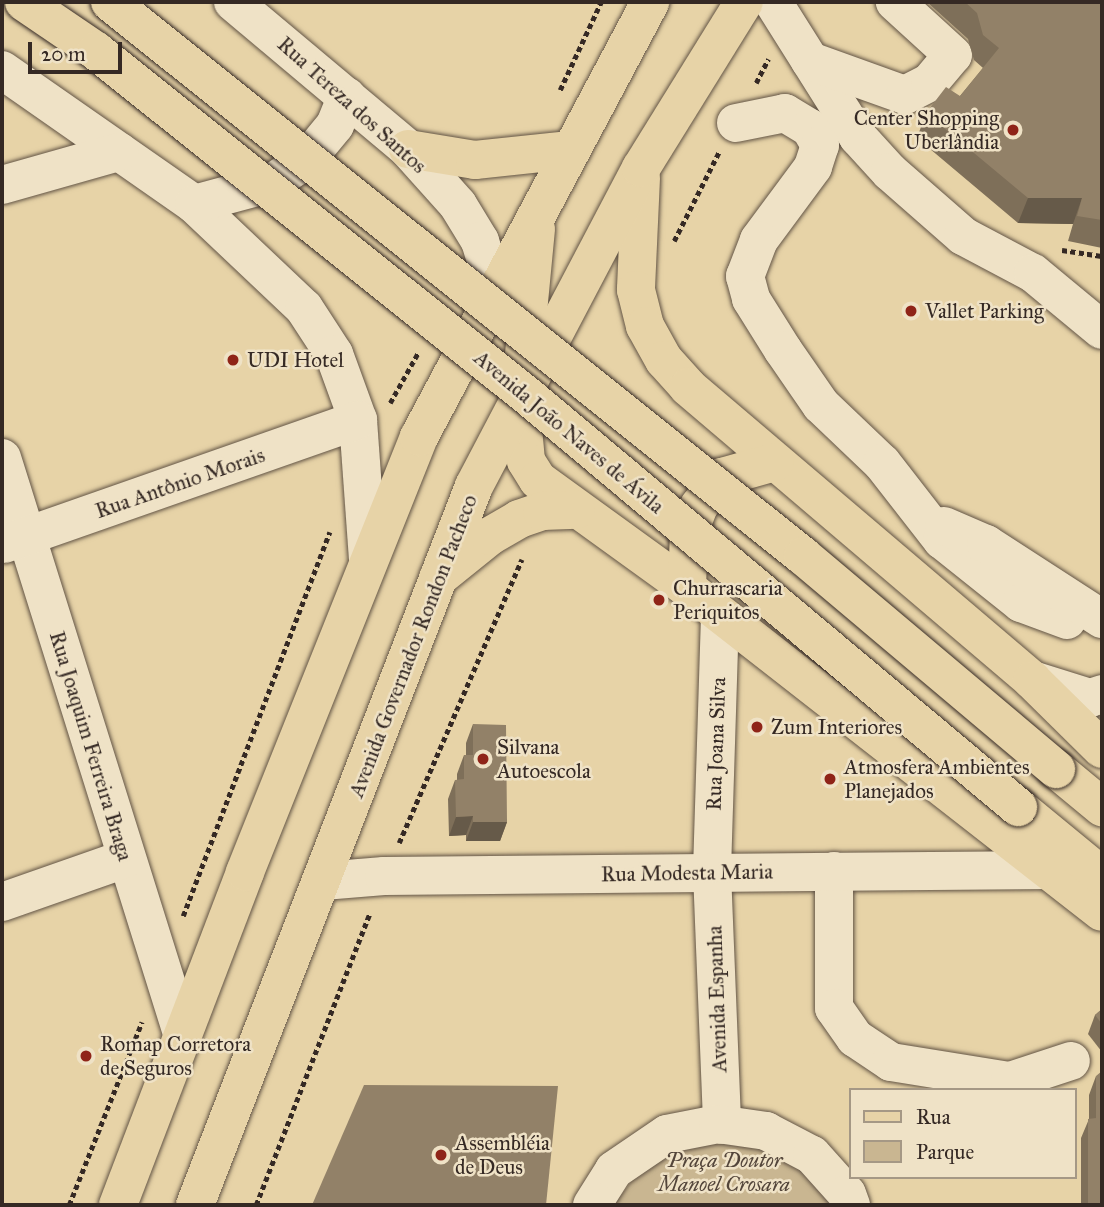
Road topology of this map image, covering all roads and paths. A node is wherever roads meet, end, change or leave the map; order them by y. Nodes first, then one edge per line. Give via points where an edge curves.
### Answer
1 (24, 2) edge
2 (110, 2) edge
3 (233, 2) edge
4 (650, 2) edge
5 (744, 2) edge
6 (895, 2) edge
7 (779, 12) edge
8 (810, 61) junction
9 (2, 70) edge
10 (347, 96) junction
11 (736, 123) junction
12 (408, 149) junction
13 (570, 150) junction
14 (119, 152) junction
15 (641, 169) junction
16 (2, 185) edge
17 (194, 204) junction
18 (537, 217) junction
19 (672, 253) dead end
20 (495, 291) junction
21 (1102, 330) edge
22 (520, 394) junction
23 (358, 420) junction
24 (495, 442) junction
25 (2, 458) edge
26 (775, 462) junction
27 (559, 511) junction
28 (14, 541) edge
29 (368, 559) junction
30 (433, 581) junction
31 (687, 588) junction
32 (720, 616) junction
33 (1088, 628) edge
34 (1032, 680) junction
35 (1102, 694) edge
36 (1102, 749) edge
37 (1102, 807) edge
38 (125, 859) junction
39 (1051, 870) junction
40 (834, 871) junction
41 (712, 873) junction
42 (384, 876) junction
43 (1102, 876) edge
44 (323, 881) junction
45 (2, 902) edge
46 (1102, 912) edge
47 (182, 1033) junction
48 (1071, 1061) dead end
49 (722, 1125) junction
50 (118, 1205) edge
51 (195, 1205) edge
52 (256, 1205) edge
53 (592, 1205) edge
54 (851, 1205) edge

1 - 43 main road, Avenida João Naves de Ávila, bridge via 96,51 530,398
2 - 37 main road, bridge via 803,556
3 - 10 street, Rua Tereza dos Santos
4 - 13 main road
5 - 15 main road, Avenida Governador Rondon Pacheco
6 - 8 street via 953,54 930,82 905,95
7 - 8 street
7 - 11 path
8 - 21 street via 858,137 890,172 963,236 1033,272
9 - 14 street
10 - 12 street, Rua Tereza dos Santos
10 - 17 street via 334,125 307,159 272,183
11 - 19 path
11 - 33 street via 785,113 810,128 820,145 813,167 751,255 745,276 751,299 821,404 866,445 932,522 986,544
12 - 13 main road via 475,160
12 - 20 street, Rua Tereza dos Santos via 458,205 480,242
13 - 18 main road
14 - 16 street
14 - 17 street
15 - 22 main road, Avenida Governador Rondon Pacheco
15 - 26 main road via 636,290 645,326 664,360 688,387
17 - 23 street via 304,309 334,354
18 - 20 main road
18 - 22 main road
20 - 24 main road
20 - 29 main road via 419,437
22 - 24 main road, Avenida Governador Rondon Pacheco
22 - 27 main road via 526,461
23 - 28 street, Rua Antônio Morais
23 - 29 street
24 - 30 main road, Avenida Governador Rondon Pacheco
25 - 28 street, Rua Joaquim Ferreira Braga
26 - 31 main road via 722,477 699,506 689,532
26 - 34 main road
27 - 30 main road via 490,536
27 - 31 main road
27 - 42 path
28 - 38 street, Rua Joaquim Ferreira Braga
29 - 47 main road
30 - 44 main road, Avenida Governador Rondon Pacheco
31 - 32 main road
32 - 39 main road
32 - 41 street, Rua Joana Silva
34 - 35 street via 1090,698
34 - 36 main road
38 - 45 street
38 - 47 street, Rua Joaquim Ferreira Braga
39 - 40 street, Rua Modesta Maria
39 - 46 main road
40 - 41 street, Rua Modesta Maria
40 - 48 street via 834,1008 855,1038 891,1062 1010,1081
41 - 42 street, Rua Modesta Maria
41 - 49 street, Avenida Espanha
42 - 44 street, Rua Modesta Maria
42 - 52 path
44 - 51 main road, Avenida Governador Rondon Pacheco
47 - 50 main road
49 - 53 street via 667,1134 614,1170
49 - 54 street via 766,1131 812,1155 847,1194

